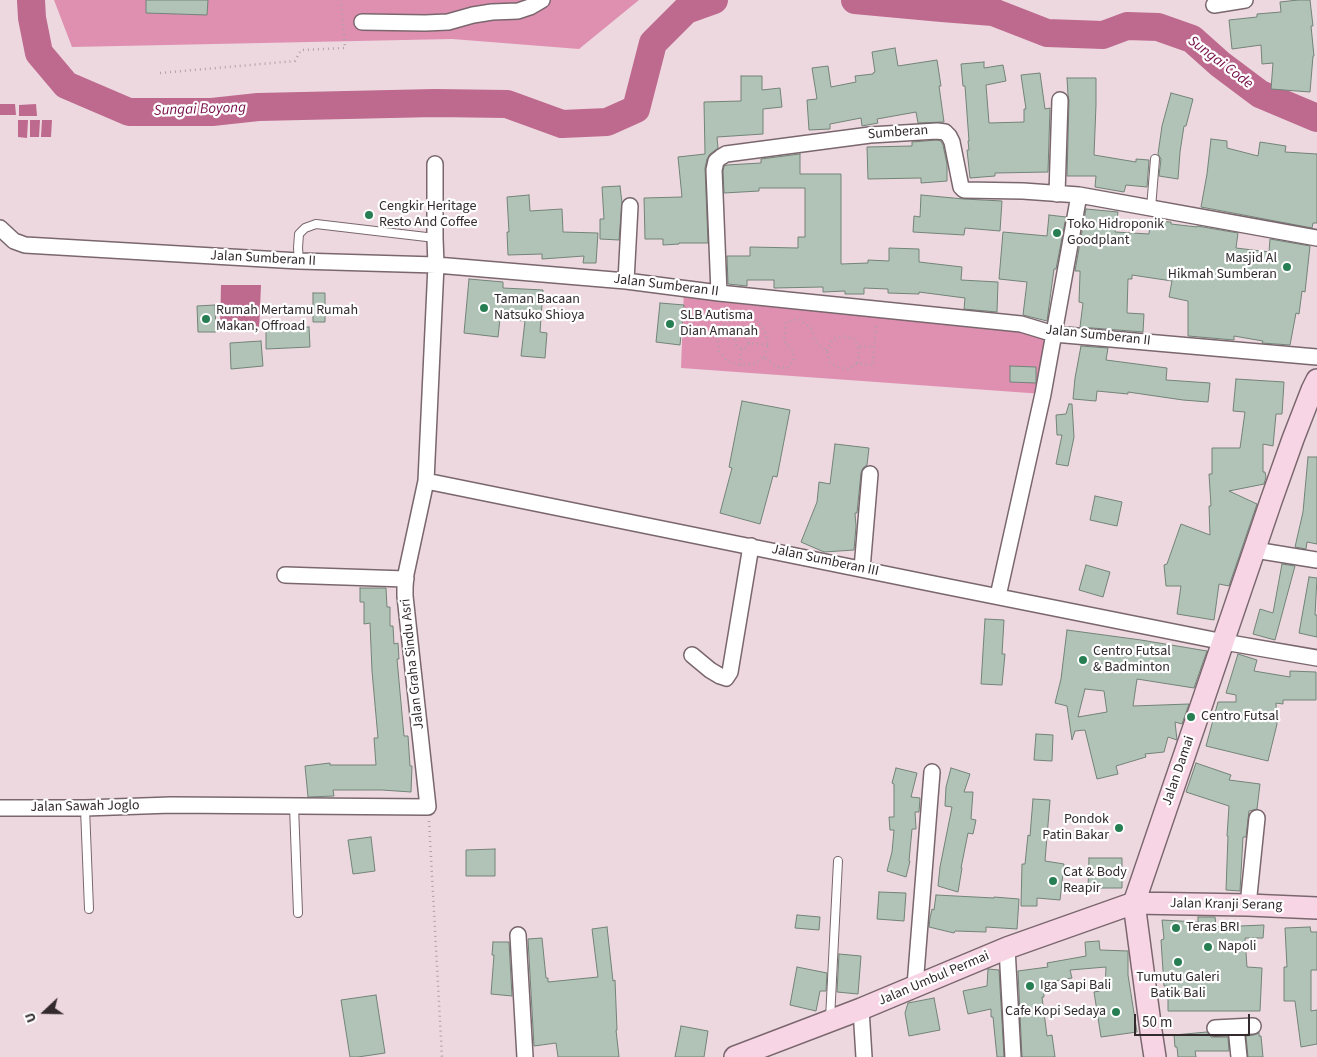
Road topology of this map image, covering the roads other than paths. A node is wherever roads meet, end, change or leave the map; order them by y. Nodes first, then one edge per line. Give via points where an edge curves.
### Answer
1 (542, 0) edge
2 (1244, 0) edge
3 (1214, 6) dead end
4 (362, 22) dead end
5 (1060, 100) dead end
6 (1155, 159) dead end
7 (435, 164) dead end
8 (1057, 194) junction
9 (1079, 195) junction
10 (630, 206) dead end
11 (1151, 208) junction
12 (0, 228) edge
13 (435, 238) junction
14 (1317, 238) edge
15 (7, 240) edge
16 (299, 261) junction
17 (436, 265) junction
18 (626, 280) junction
19 (719, 293) junction
20 (1054, 334) junction
21 (1317, 357) edge
22 (1317, 380) edge
23 (870, 474) dead end
24 (426, 481) junction
25 (751, 546) junction
26 (1255, 550) junction
27 (1317, 560) edge
28 (862, 569) junction
29 (285, 575) dead end
30 (406, 579) junction
31 (998, 596) junction
32 (1224, 642) junction
33 (692, 655) dead end
34 (1317, 658) edge
35 (932, 772) dead end
36 (294, 806) junction
37 (0, 808) edge
38 (85, 808) junction
39 (1257, 818) dead end
40 (838, 861) dead end
41 (1134, 903) junction
42 (1248, 905) junction
43 (1317, 908) edge
44 (89, 909) dead end
45 (298, 912) dead end
46 (518, 935) dead end
47 (1007, 948) junction
48 (915, 986) junction
49 (862, 1009) junction
50 (830, 1021) junction
51 (1253, 1026) dead end
52 (1236, 1027) junction
53 (1215, 1028) dead end
54 (525, 1057) edge
55 (735, 1057) edge
56 (864, 1057) edge
57 (1013, 1057) edge
58 (1155, 1057) edge
59 (1238, 1057) edge

1 - 4 street via 518,11 472,15 448,22
2 - 3 street
5 - 8 street
6 - 11 lane
7 - 13 street, Jalan Graha Sindu Asri
8 - 9 street, Sumberan
8 - 19 street, Sumberan via 964,190 950,136 937,131 870,135 726,154 716,161 714,170
9 - 11 street, Sumberan
9 - 20 street
10 - 18 street
11 - 14 street, Sumberan
12 - 15 street, Jalan Sumberan II
13 - 16 lane via 310,225 299,234
13 - 17 street, Jalan Graha Sindu Asri
15 - 16 street, Jalan Sumberan II via 25,245
16 - 17 street, Jalan Sumberan II
17 - 18 street, Jalan Sumberan II
17 - 24 street, Jalan Graha Sindu Asri
18 - 19 street, Jalan Sumberan II
19 - 20 street, Jalan Sumberan II via 1021,324
20 - 21 street, Jalan Sumberan II
20 - 31 street
22 - 26 main road, Jalan Damai
23 - 28 street
24 - 25 street, Jalan Sumberan III
24 - 30 street, Jalan Graha Sindu Asri
25 - 28 street, Jalan Sumberan III
25 - 33 street via 730,672 726,678 720,676
26 - 27 street
26 - 32 main road, Jalan Damai
28 - 31 street, Jalan Sumberan III
29 - 30 street
30 - 36 street, Jalan Graha Sindu Asri via 405,596 428,807
31 - 32 street, Jalan Sumberan III
32 - 34 street, Jalan Sumberan III
32 - 41 main road, Jalan Damai
35 - 48 street
36 - 38 street, Jalan Sawah Joglo
36 - 45 lane
37 - 38 street, Jalan Sawah Joglo
38 - 44 lane
39 - 42 street
40 - 50 lane
41 - 42 main road, Jalan Kranji Serang
41 - 47 main road, Jalan Umbul Permai
41 - 58 main road, Jalan Damai
42 - 43 main road, Jalan Kranji Serang
46 - 54 street
47 - 48 main road, Jalan Umbul Permai
47 - 57 street
48 - 49 main road, Jalan Umbul Permai
49 - 50 main road, Jalan Umbul Permai
49 - 56 street
50 - 55 main road, Jalan Umbul Permai
51 - 52 street
52 - 53 street
52 - 59 street

